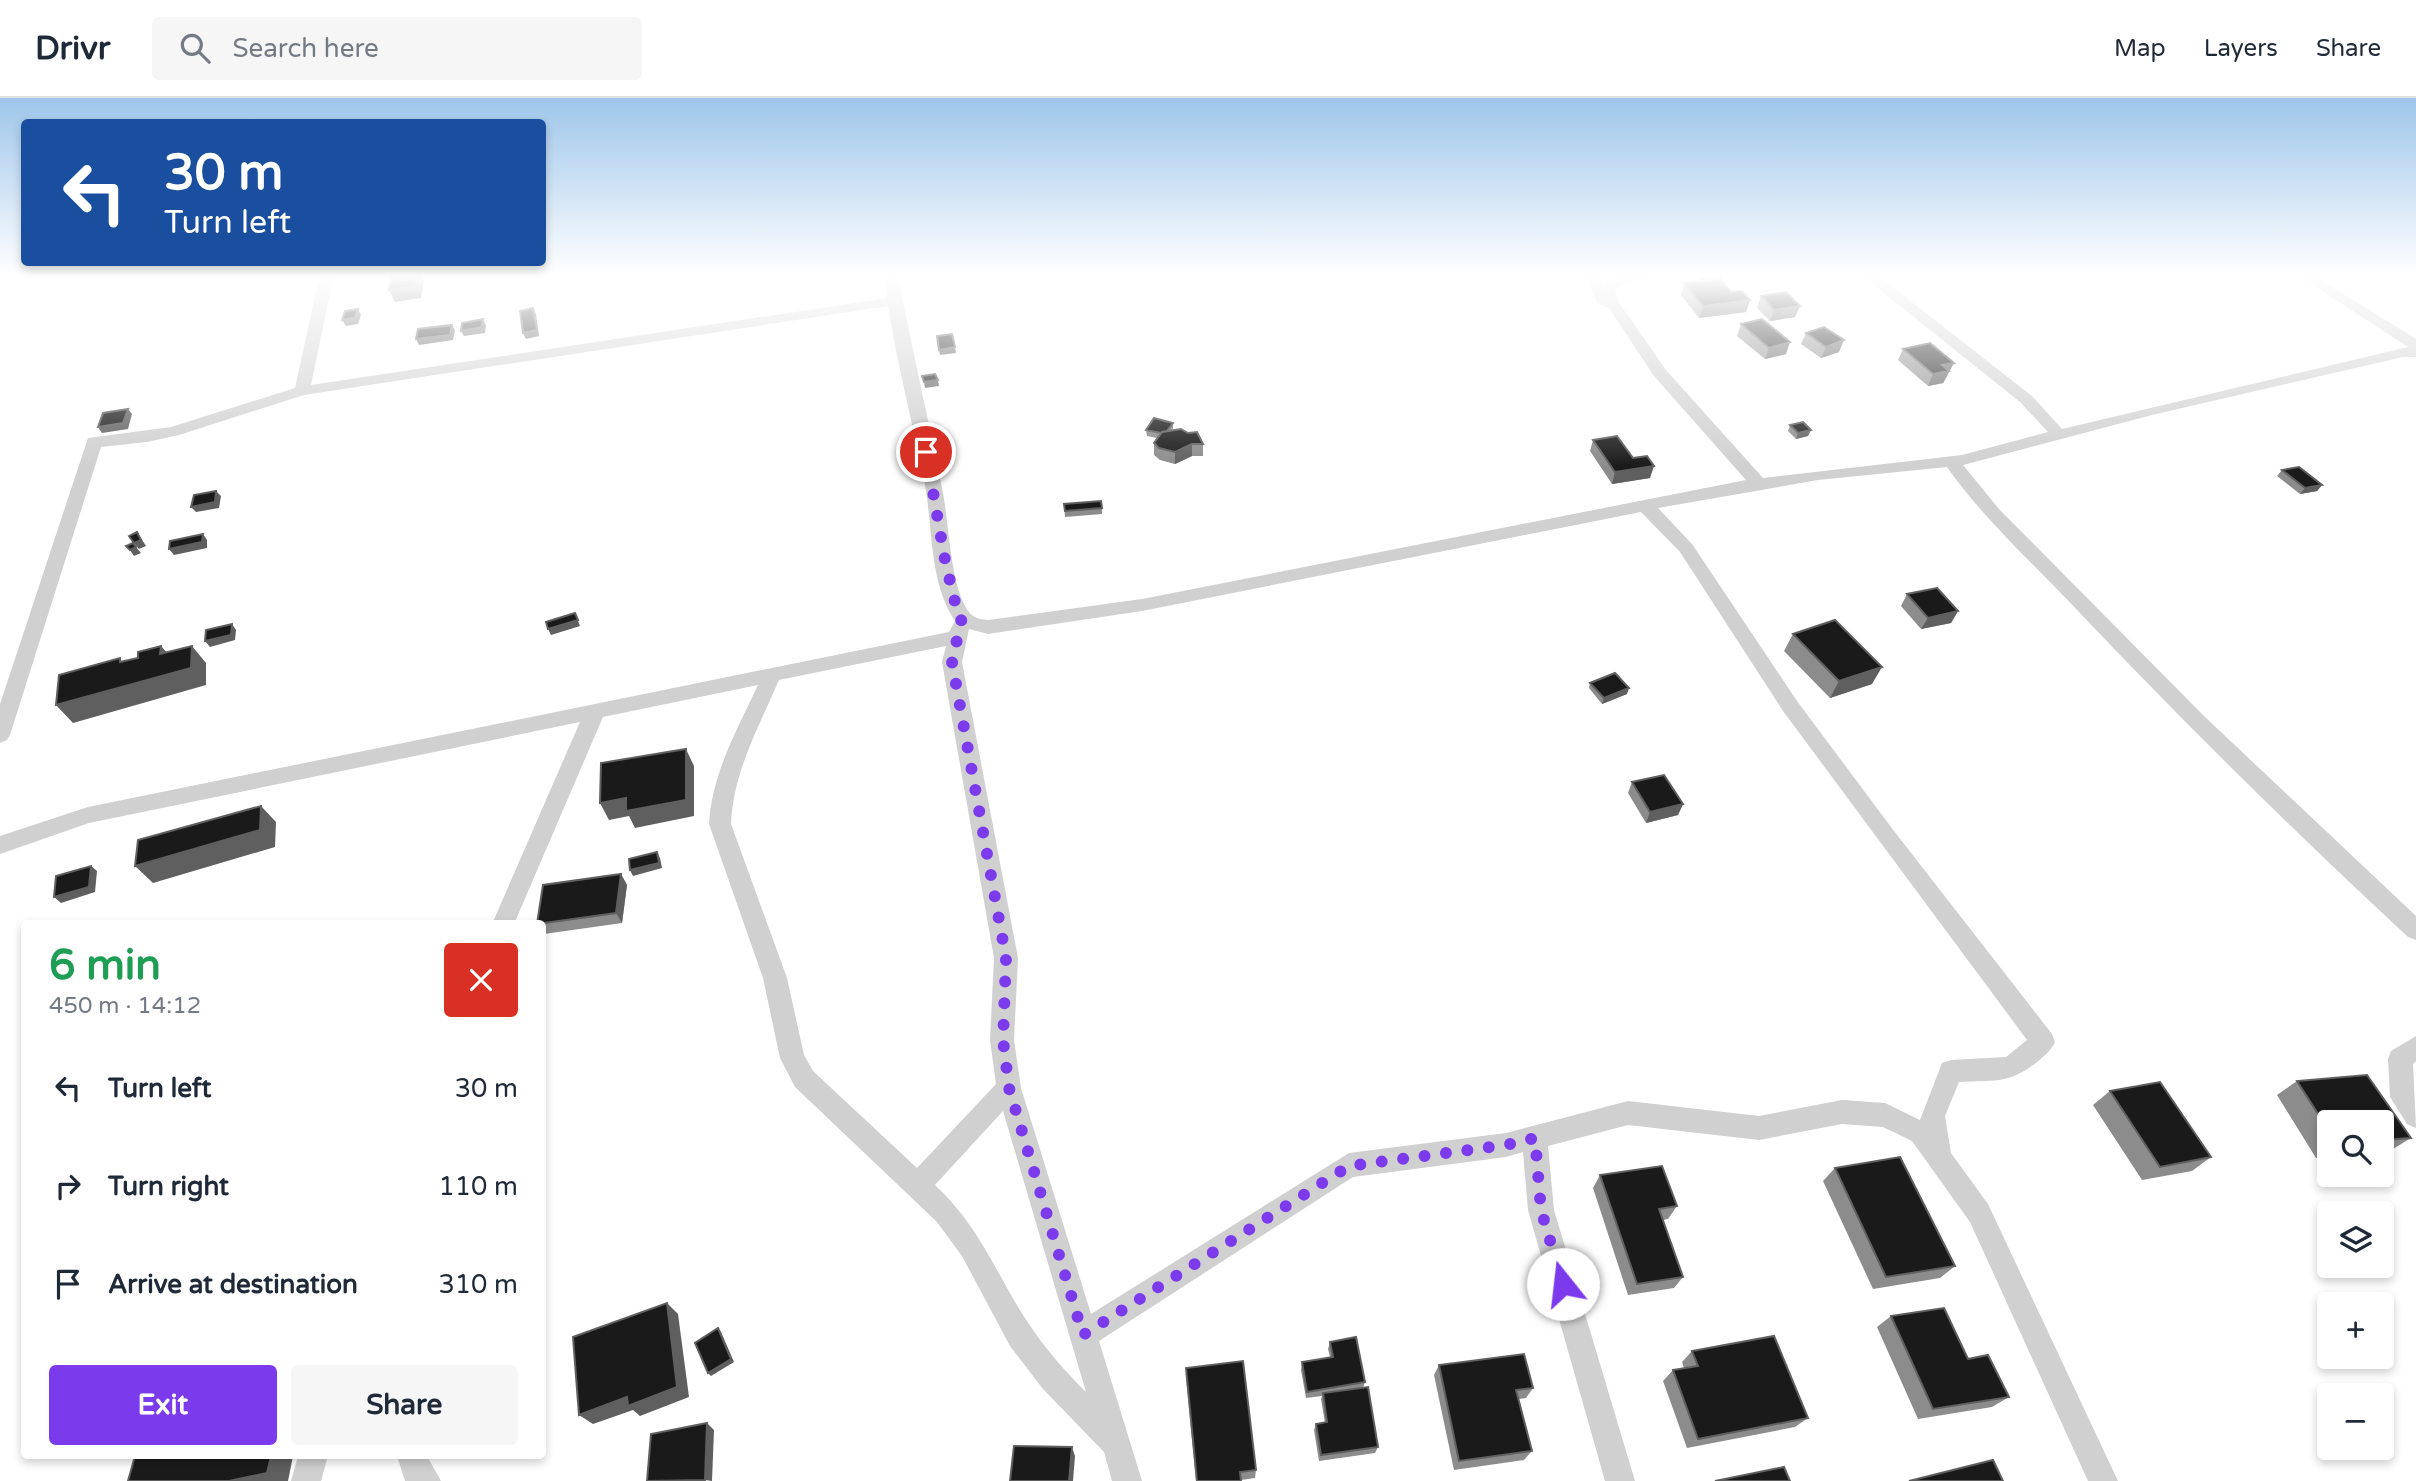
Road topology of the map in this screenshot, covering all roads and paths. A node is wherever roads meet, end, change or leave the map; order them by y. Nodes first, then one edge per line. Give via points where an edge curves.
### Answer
1 (313, 339) edge
2 (647, 339) edge
3 (902, 339) edge
4 (1636, 339) edge
5 (1949, 339) edge
6 (2416, 352) edge
7 (302, 391) junction
8 (2060, 436) junction
9 (1952, 462) junction
10 (1759, 484) junction
11 (1647, 506) junction
12 (960, 627) junction
13 (772, 675) junction
14 (596, 709) junction
15 (0, 735) edge
16 (0, 845) edge
17 (505, 920) edge
18 (2416, 930) edge
19 (2416, 1047) edge
20 (1009, 1088) junction
21 (2416, 1116) edge
22 (1535, 1138) junction
23 (1939, 1158) junction
24 (917, 1186) junction
25 (1083, 1335) junction
26 (1116, 1444) junction
27 (312, 1459) edge
28 (412, 1459) edge
29 (306, 1481) edge
30 (426, 1481) edge
31 (1128, 1481) edge
32 (1620, 1481) edge
33 (2104, 1481) edge

1 - 7 street
2 - 7 street
3 - 12 street
4 - 10 street via 1660,373
5 - 8 street via 2026,399
6 - 8 street via 2220,394
7 - 15 street via 170,431 94,442
8 - 9 street
9 - 10 street
9 - 18 street via 1972,494 2157,682
10 - 11 street
11 - 12 street via 1142,605
11 - 23 street via 1686,548 1790,706 2043,1042 2011,1068 1951,1071 1932,1116
12 - 13 street
12 - 20 street via 952,662 1006,958 1003,1040
13 - 14 street
13 - 24 street via 724,784 719,806 722,832 775,978 792,1058 804,1079
14 - 16 street via 88,815
14 - 17 street
19 - 21 street via 2400,1059 2402,1097
20 - 24 street
20 - 25 street
22 - 23 street via 1628,1113 1759,1128 1842,1112 1885,1115 1921,1133
22 - 25 street via 1349,1166
22 - 32 street via 1541,1210
23 - 33 street via 1979,1213
24 - 26 street via 946,1213 971,1247 1020,1336 1053,1379
25 - 26 street
26 - 31 street
27 - 29 street
28 - 30 street via 414,1469

